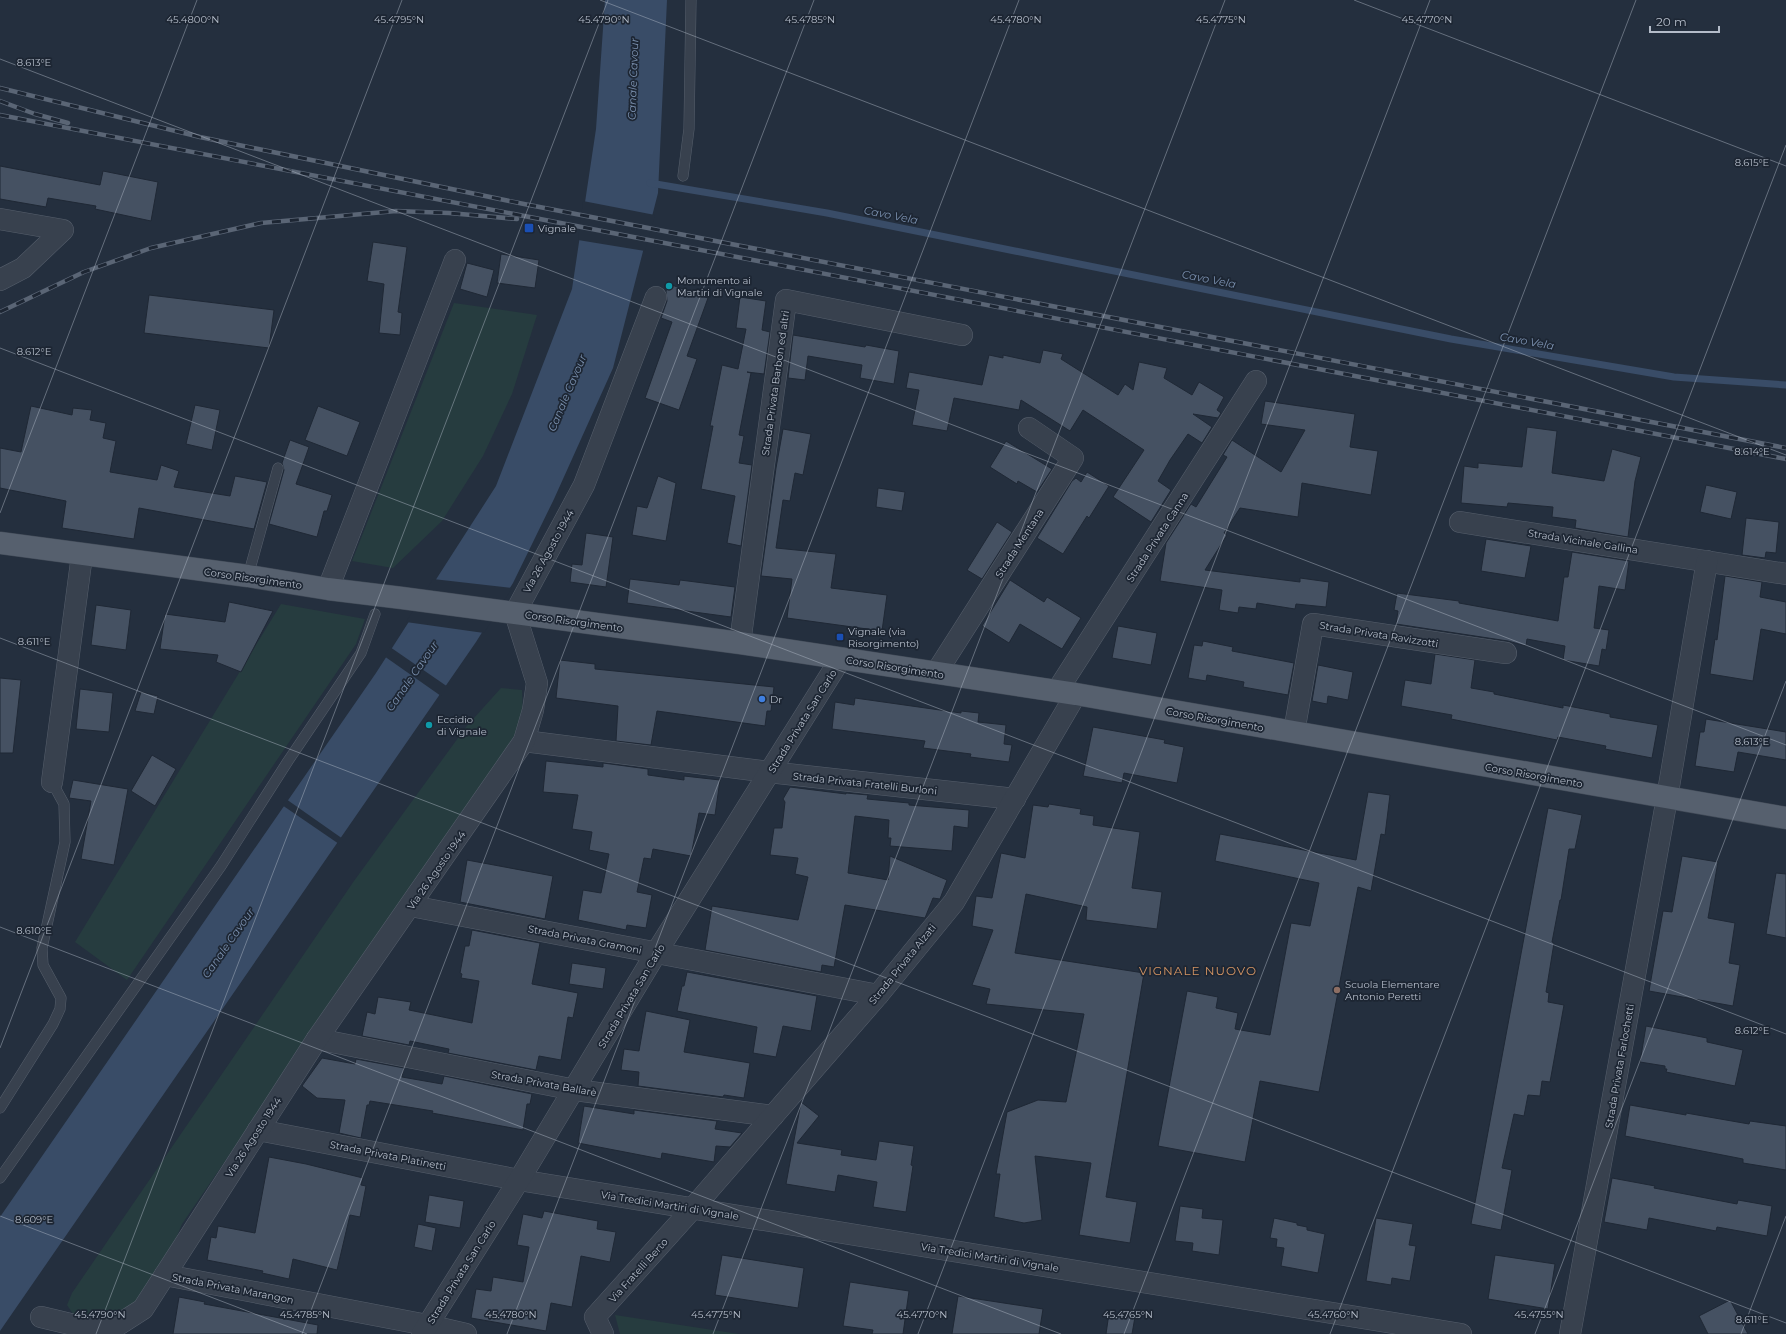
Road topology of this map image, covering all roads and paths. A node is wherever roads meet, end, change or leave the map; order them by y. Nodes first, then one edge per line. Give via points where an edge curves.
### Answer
1 (691, 0) edge
2 (683, 176) dead end
3 (0, 219) edge
4 (455, 260) dead end
5 (0, 280) edge
6 (656, 297) dead end
7 (962, 335) dead end
8 (1256, 381) dead end
9 (1029, 428) dead end
10 (278, 468) dead end
11 (1460, 522) dead end
12 (0, 543) edge
13 (82, 555) junction
14 (1706, 561) junction
15 (1786, 574) edge
16 (248, 576) junction
17 (328, 590) junction
18 (509, 612) junction
19 (375, 614) dead end
20 (740, 643) junction
21 (1506, 653) dead end
22 (841, 658) junction
23 (936, 673) junction
24 (1067, 693) junction
25 (1294, 732) junction
26 (524, 740) junction
27 (769, 772) junction
28 (52, 782) joint
29 (1015, 798) junction
30 (1667, 798) junction
31 (1786, 818) edge
32 (411, 906) junction
33 (656, 953) junction
34 (878, 995) junction
35 (317, 1039) junction
36 (575, 1090) junction
37 (0, 1108) edge
38 (773, 1116) junction
39 (258, 1130) junction
40 (0, 1178) edge
41 (519, 1180) junction
42 (693, 1208) junction
43 (165, 1275) junction
44 (42, 1317) dead end
45 (424, 1329) edge
46 (466, 1334) edge
47 (603, 1334) edge
48 (1461, 1334) edge
49 (1570, 1334) edge

1 - 2 lane via 689,129
3 - 5 street via 63,230 23,268
4 - 17 street
6 - 18 street, Via 26 Agosto 1944 via 584,485
7 - 20 street, Strada Privata Barbon ed altri via 786,300
8 - 24 street, Strada Privata Canna
9 - 23 street, Strada Mentana via 1073,458
10 - 16 lane
11 - 14 street, Strada Vicinale Gallina
12 - 13 main road, Corso Risorgimento
13 - 16 main road, Corso Risorgimento
13 - 28 street
14 - 15 street, Strada Vicinale Gallina
14 - 30 street
16 - 17 main road, Corso Risorgimento
17 - 18 main road, Corso Risorgimento
18 - 20 main road, Corso Risorgimento
18 - 26 street, Via 26 Agosto 1944 via 538,683
19 - 40 lane via 361,653 221,866
20 - 22 main road, Corso Risorgimento
21 - 25 street, Strada Privata Ravizzotti via 1313,624
22 - 23 main road, Corso Risorgimento
22 - 27 street, Strada Privata San Carlo
23 - 24 main road, Corso Risorgimento
24 - 25 main road, Corso Risorgimento
24 - 29 street, Strada Privata Alzati
25 - 30 main road, Corso Risorgimento
26 - 27 street, Strada Privata Fratelli Burloni
26 - 32 street, Via 26 Agosto 1944
27 - 29 street, Strada Privata Fratelli Burloni
27 - 33 street, Strada Privata San Carlo
28 - 37 lane via 64,804 65,842 42,948 43,965 61,998 60,1009
29 - 34 street, Strada Privata Alzati via 954,902
30 - 31 main road, Corso Risorgimento
30 - 49 street, Strada Privata Farlochetti
32 - 33 street, Strada Privata Gramoni
32 - 35 street, Via 26 Agosto 1944
33 - 34 street, Strada Privata Gramoni
33 - 36 street, Strada Privata San Carlo
34 - 38 street, Strada Privata Alzati
35 - 36 street, Strada Privata Ballarè
35 - 39 street, Via 26 Agosto 1944
36 - 38 street, Strada Privata Ballarè
36 - 41 street, Strada Privata San Carlo
38 - 42 street, Strada Privata Alzati
39 - 41 street, Strada Privata Platinetti
39 - 43 street, Via 26 Agosto 1944
41 - 42 street, Via Tredici Martiri di Vignale
41 - 45 street, Strada Privata San Carlo
42 - 47 street, Via Fratelli Berto via 595,1317
42 - 48 street, Via Tredici Martiri di Vignale
43 - 44 street, Via 26 Agosto 1944 via 143,1309 115,1327 87,1328
43 - 45 street, Strada Privata Marangon
45 - 46 street, Strada Privata Marangon

